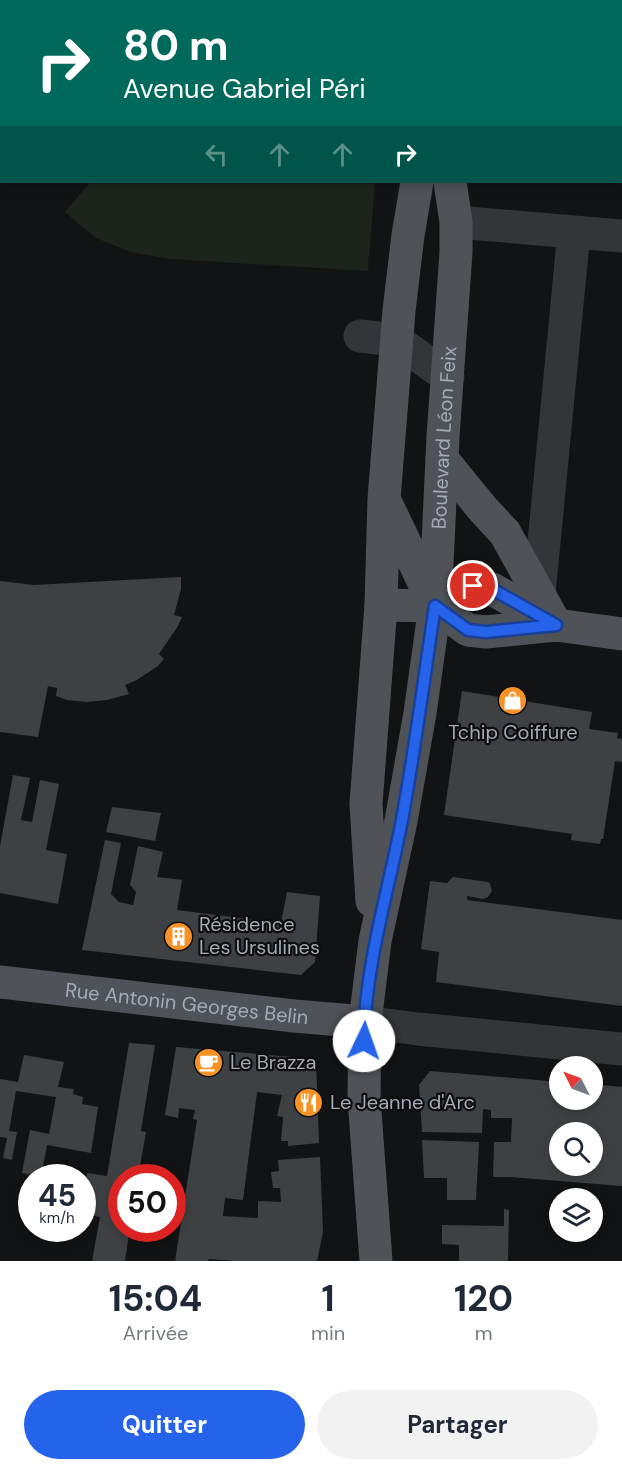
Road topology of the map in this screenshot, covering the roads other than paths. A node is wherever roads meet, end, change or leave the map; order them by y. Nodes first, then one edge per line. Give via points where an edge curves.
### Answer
1 (417, 183) edge
2 (450, 183) edge
3 (456, 222) junction
4 (574, 232) junction
5 (622, 236) edge
6 (360, 336) dead end
7 (396, 340) junction
8 (448, 378) junction
9 (442, 459) junction
10 (384, 499) junction
11 (539, 594) junction
12 (381, 605) junction
13 (435, 606) junction
14 (556, 625) junction
15 (622, 634) edge
16 (375, 941) junction
17 (0, 982) edge
18 (364, 1022) junction
19 (622, 1049) edge
20 (375, 1261) edge

1 - 7 main road, Boulevard Léon Feix
2 - 3 main road, Boulevard Léon Feix
3 - 4 street
3 - 8 main road, Boulevard Léon Feix
4 - 5 street
4 - 11 street
6 - 7 street
7 - 8 street
7 - 10 main road, Boulevard Léon Feix
8 - 9 main road, Boulevard Léon Feix
9 - 11 main road via 505,533
9 - 13 main road, Boulevard Léon Feix
10 - 12 main road, Boulevard Léon Feix
10 - 13 main road
11 - 14 main road
12 - 13 main road
12 - 16 main road, Boulevard Léon Feix via 366,804
13 - 14 main road via 468,630 486,632
13 - 14 main road via 473,586 492,589
13 - 16 main road, Boulevard Léon Feix via 401,821
14 - 15 main road
16 - 18 main road, Boulevard Léon Feix
17 - 18 main road, Rue Antonin Georges Belin
18 - 19 street, Rue Antonin Georges Belin
18 - 20 main road, Boulevard Léon Feix via 364,1098

